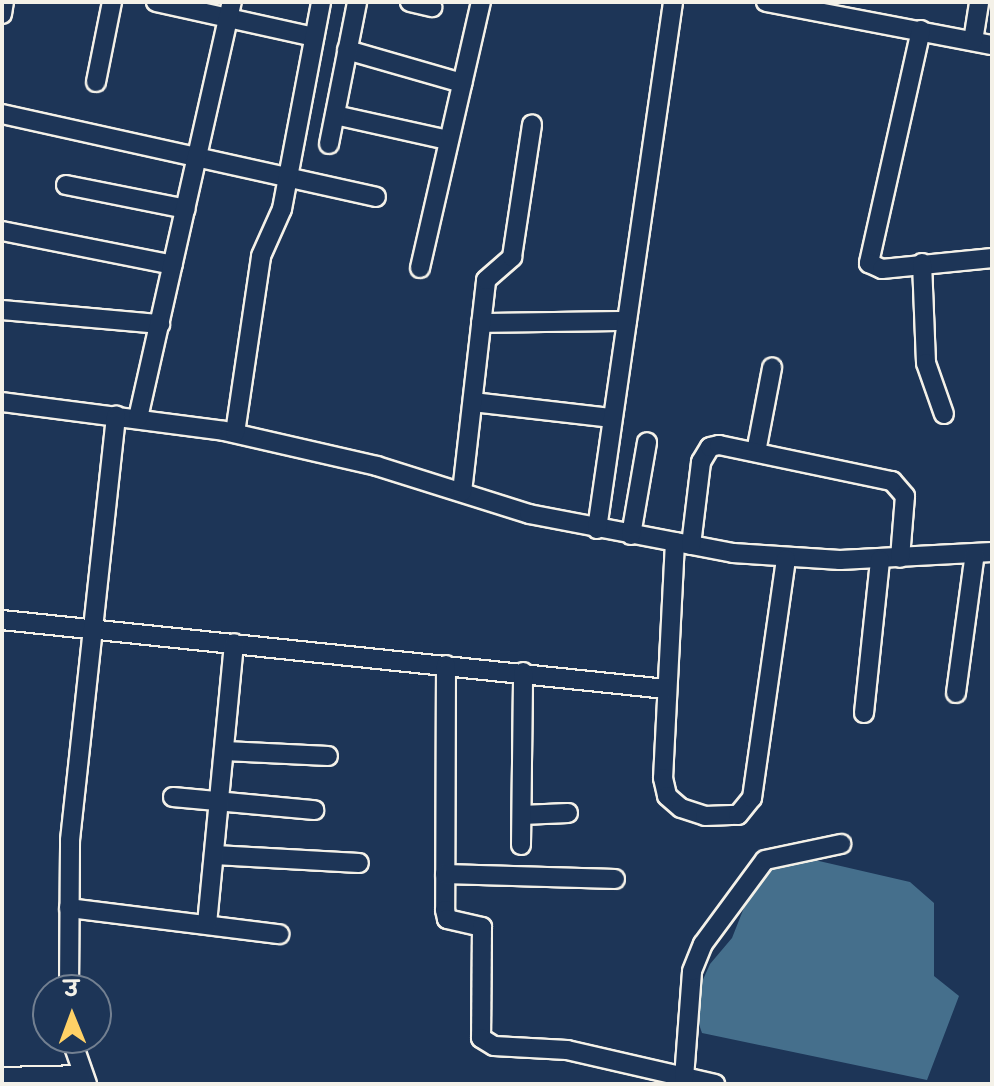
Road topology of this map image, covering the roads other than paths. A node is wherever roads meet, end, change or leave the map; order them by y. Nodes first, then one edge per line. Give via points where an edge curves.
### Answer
1 (4, 2) edge
2 (112, 2) edge
3 (156, 2) edge
4 (321, 2) edge
5 (357, 2) edge
6 (410, 2) edge
7 (481, 2) edge
8 (673, 2) edge
9 (766, 2) edge
10 (979, 2) edge
11 (432, 7) dead end
12 (231, 9) edge
13 (2, 14) edge
14 (921, 30) junction
15 (314, 37) junction
16 (973, 41) junction
17 (992, 45) edge
18 (347, 50) junction
19 (96, 82) dead end
20 (462, 83) junction
21 (2, 114) edge
22 (335, 115) junction
23 (532, 125) dead end
24 (448, 140) junction
25 (329, 144) dead end
26 (198, 157) junction
27 (287, 177) junction
28 (66, 185) dead end
29 (376, 197) dead end
30 (186, 209) junction
31 (2, 231) edge
32 (992, 258) edge
33 (922, 263) junction
34 (173, 265) junction
35 (420, 268) dead end
36 (2, 310) edge
37 (627, 321) junction
38 (481, 323) junction
39 (160, 324) junction
40 (772, 368) dead end
41 (2, 402) edge
42 (473, 402) junction
43 (944, 414) dead end
44 (116, 415) junction
45 (138, 418) junction
46 (612, 418) junction
47 (235, 433) junction
48 (647, 442) dead end
49 (756, 452) junction
50 (462, 492) junction
51 (597, 529) junction
52 (631, 535) junction
53 (683, 544) junction
54 (983, 552) edge
55 (900, 558) junction
56 (786, 559) junction
57 (880, 560) junction
58 (2, 620) edge
59 (96, 631) junction
60 (234, 643) junction
61 (446, 665) junction
62 (523, 672) junction
63 (666, 689) junction
64 (956, 693) dead end
65 (864, 713) dead end
66 (225, 751) junction
67 (328, 756) dead end
68 (173, 797) dead end
69 (220, 802) junction
70 (314, 810) dead end
71 (568, 813) dead end
72 (522, 815) junction
73 (841, 844) dead end
74 (521, 845) dead end
75 (215, 855) junction
76 (359, 863) dead end
77 (445, 874) junction
78 (615, 879) dead end
79 (69, 908) junction
80 (207, 924) junction
81 (279, 934) dead end
82 (69, 974) edge
83 (76, 1054) edge
84 (2, 1077) edge
85 (684, 1078) junction
86 (85, 1079) edge
87 (715, 1084) edge

1 - 13 street
2 - 19 street
3 - 12 street
4 - 15 street
5 - 18 street
6 - 11 street
7 - 20 street
8 - 37 street
9 - 14 street
10 - 16 street
12 - 15 street
12 - 26 street
14 - 16 street
14 - 33 street via 869,263 882,269
15 - 27 street
16 - 17 street
18 - 20 street
18 - 22 street
20 - 24 street
21 - 26 street
22 - 24 street
22 - 25 street
23 - 38 street via 512,257 505,268 489,272
24 - 35 street
26 - 27 street
26 - 30 street
27 - 29 street
27 - 47 street via 282,209 261,256
28 - 30 street
30 - 34 street
31 - 34 street
32 - 33 street
33 - 43 street via 926,363
34 - 39 street
36 - 39 street
37 - 38 street
37 - 46 street
38 - 42 street
39 - 45 street
40 - 49 street
41 - 44 street
42 - 46 street
42 - 50 street
44 - 45 street
44 - 59 street
45 - 47 street
46 - 51 street
47 - 50 street
48 - 52 street
49 - 53 street via 719,445 705,452
49 - 55 street via 878,476 900,488 905,496
50 - 51 street
51 - 52 street
52 - 53 street
53 - 56 street
53 - 63 street
54 - 55 street
54 - 64 street
55 - 57 street
56 - 57 street
56 - 63 street via 752,798 738,815 705,816 667,796
57 - 65 street
58 - 59 street
59 - 60 street
59 - 79 street via 74,801
60 - 61 street
60 - 66 street
61 - 62 street
61 - 77 street
62 - 63 street
62 - 72 street
66 - 67 street
66 - 69 street
68 - 69 street
69 - 70 street
69 - 75 street
71 - 72 street
72 - 74 street
73 - 85 street via 765,860 703,944 692,971
75 - 76 street
75 - 80 street
77 - 78 street
77 - 85 street via 447,919 482,927 479,1025 485,1042 567,1050
79 - 80 street
79 - 82 street
80 - 81 street
83 - 86 street
84 - 86 street
85 - 87 street

